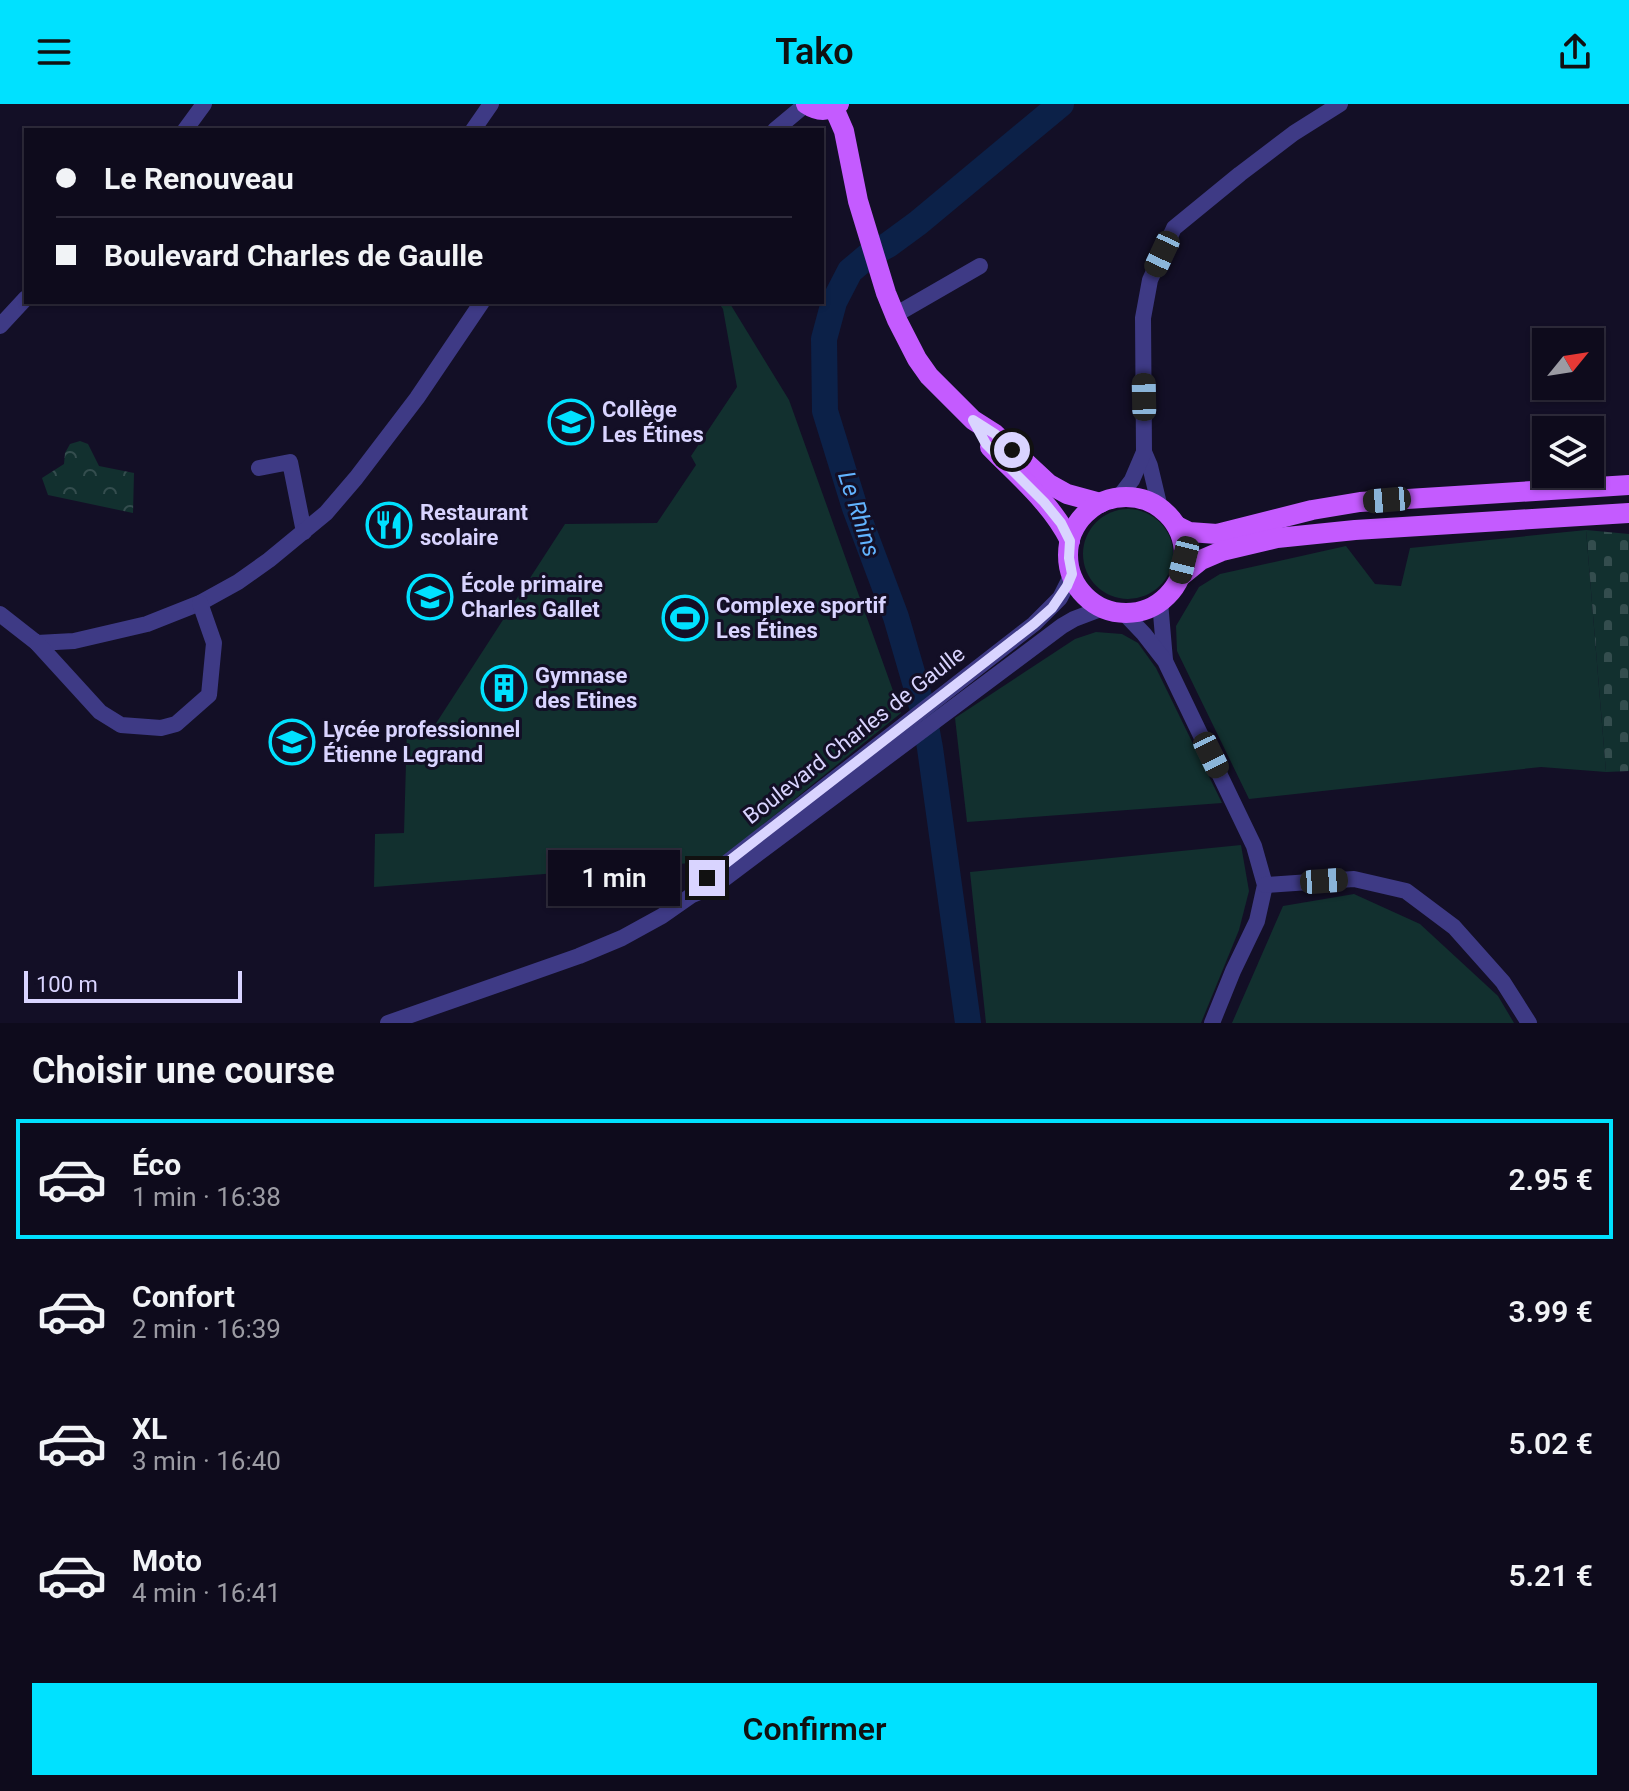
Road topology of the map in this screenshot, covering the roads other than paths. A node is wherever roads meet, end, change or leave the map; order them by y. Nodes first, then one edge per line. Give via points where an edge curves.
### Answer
1 (204, 104) edge
2 (491, 104) edge
3 (806, 104) edge
4 (1340, 104) edge
5 (836, 106) edge
6 (186, 128) edge
7 (474, 128) edge
8 (777, 128) edge
9 (980, 266) dead end
10 (24, 300) edge
11 (481, 304) edge
12 (895, 315) junction
13 (0, 326) edge
14 (973, 420) junction
15 (1144, 452) junction
16 (259, 468) dead end
17 (1629, 485) edge
18 (1109, 500) junction
19 (1160, 508) junction
20 (1629, 513) edge
21 (1177, 526) junction
22 (304, 532) junction
23 (1070, 541) junction
24 (1072, 574) junction
25 (1180, 577) junction
26 (1160, 602) junction
27 (200, 603) junction
28 (1103, 608) junction
29 (1124, 613) junction
30 (0, 614) edge
31 (37, 643) junction
32 (1165, 661) junction
33 (891, 745) junction
34 (1265, 885) junction
35 (388, 1023) edge
36 (1212, 1023) edge
37 (1529, 1023) edge

1 - 6 street
2 - 7 street
3 - 5 main road via 819,110
3 - 8 street
4 - 15 street via 1294,133 1174,228 1150,280 1143,318
5 - 12 main road via 858,201
9 - 12 street
10 - 13 street
11 - 22 street via 356,478
12 - 14 main road via 929,376
14 - 18 main road via 1049,484 1067,494
14 - 23 main road via 986,444 1044,502
15 - 18 street via 1132,480
15 - 19 street
16 - 22 street via 290,462
17 - 21 main road via 1360,502 1217,534
18 - 19 main road via 1140,499
18 - 23 main road via 1081,519
19 - 21 main road
20 - 25 main road via 1277,538 1222,551
21 - 25 main road via 1183,542
22 - 27 street via 238,582
23 - 24 main road
24 - 28 main road via 1084,594
24 - 33 street, Boulevard Charles de Gaulle via 1052,608 961,680
25 - 26 main road
26 - 29 main road
26 - 32 street
27 - 31 street via 147,624 74,641
27 - 31 street via 214,643 209,695 176,724 161,728 121,725 100,712
28 - 29 main road
28 - 33 street, Boulevard Charles de Gaulle via 1062,626 968,697
29 - 32 street
30 - 31 street
32 - 34 street via 1254,846
33 - 35 street, Boulevard Charles de Gaulle via 716,885 662,916 579,956
34 - 36 street via 1257,921
34 - 37 street via 1354,879 1406,891 1454,927 1503,982

